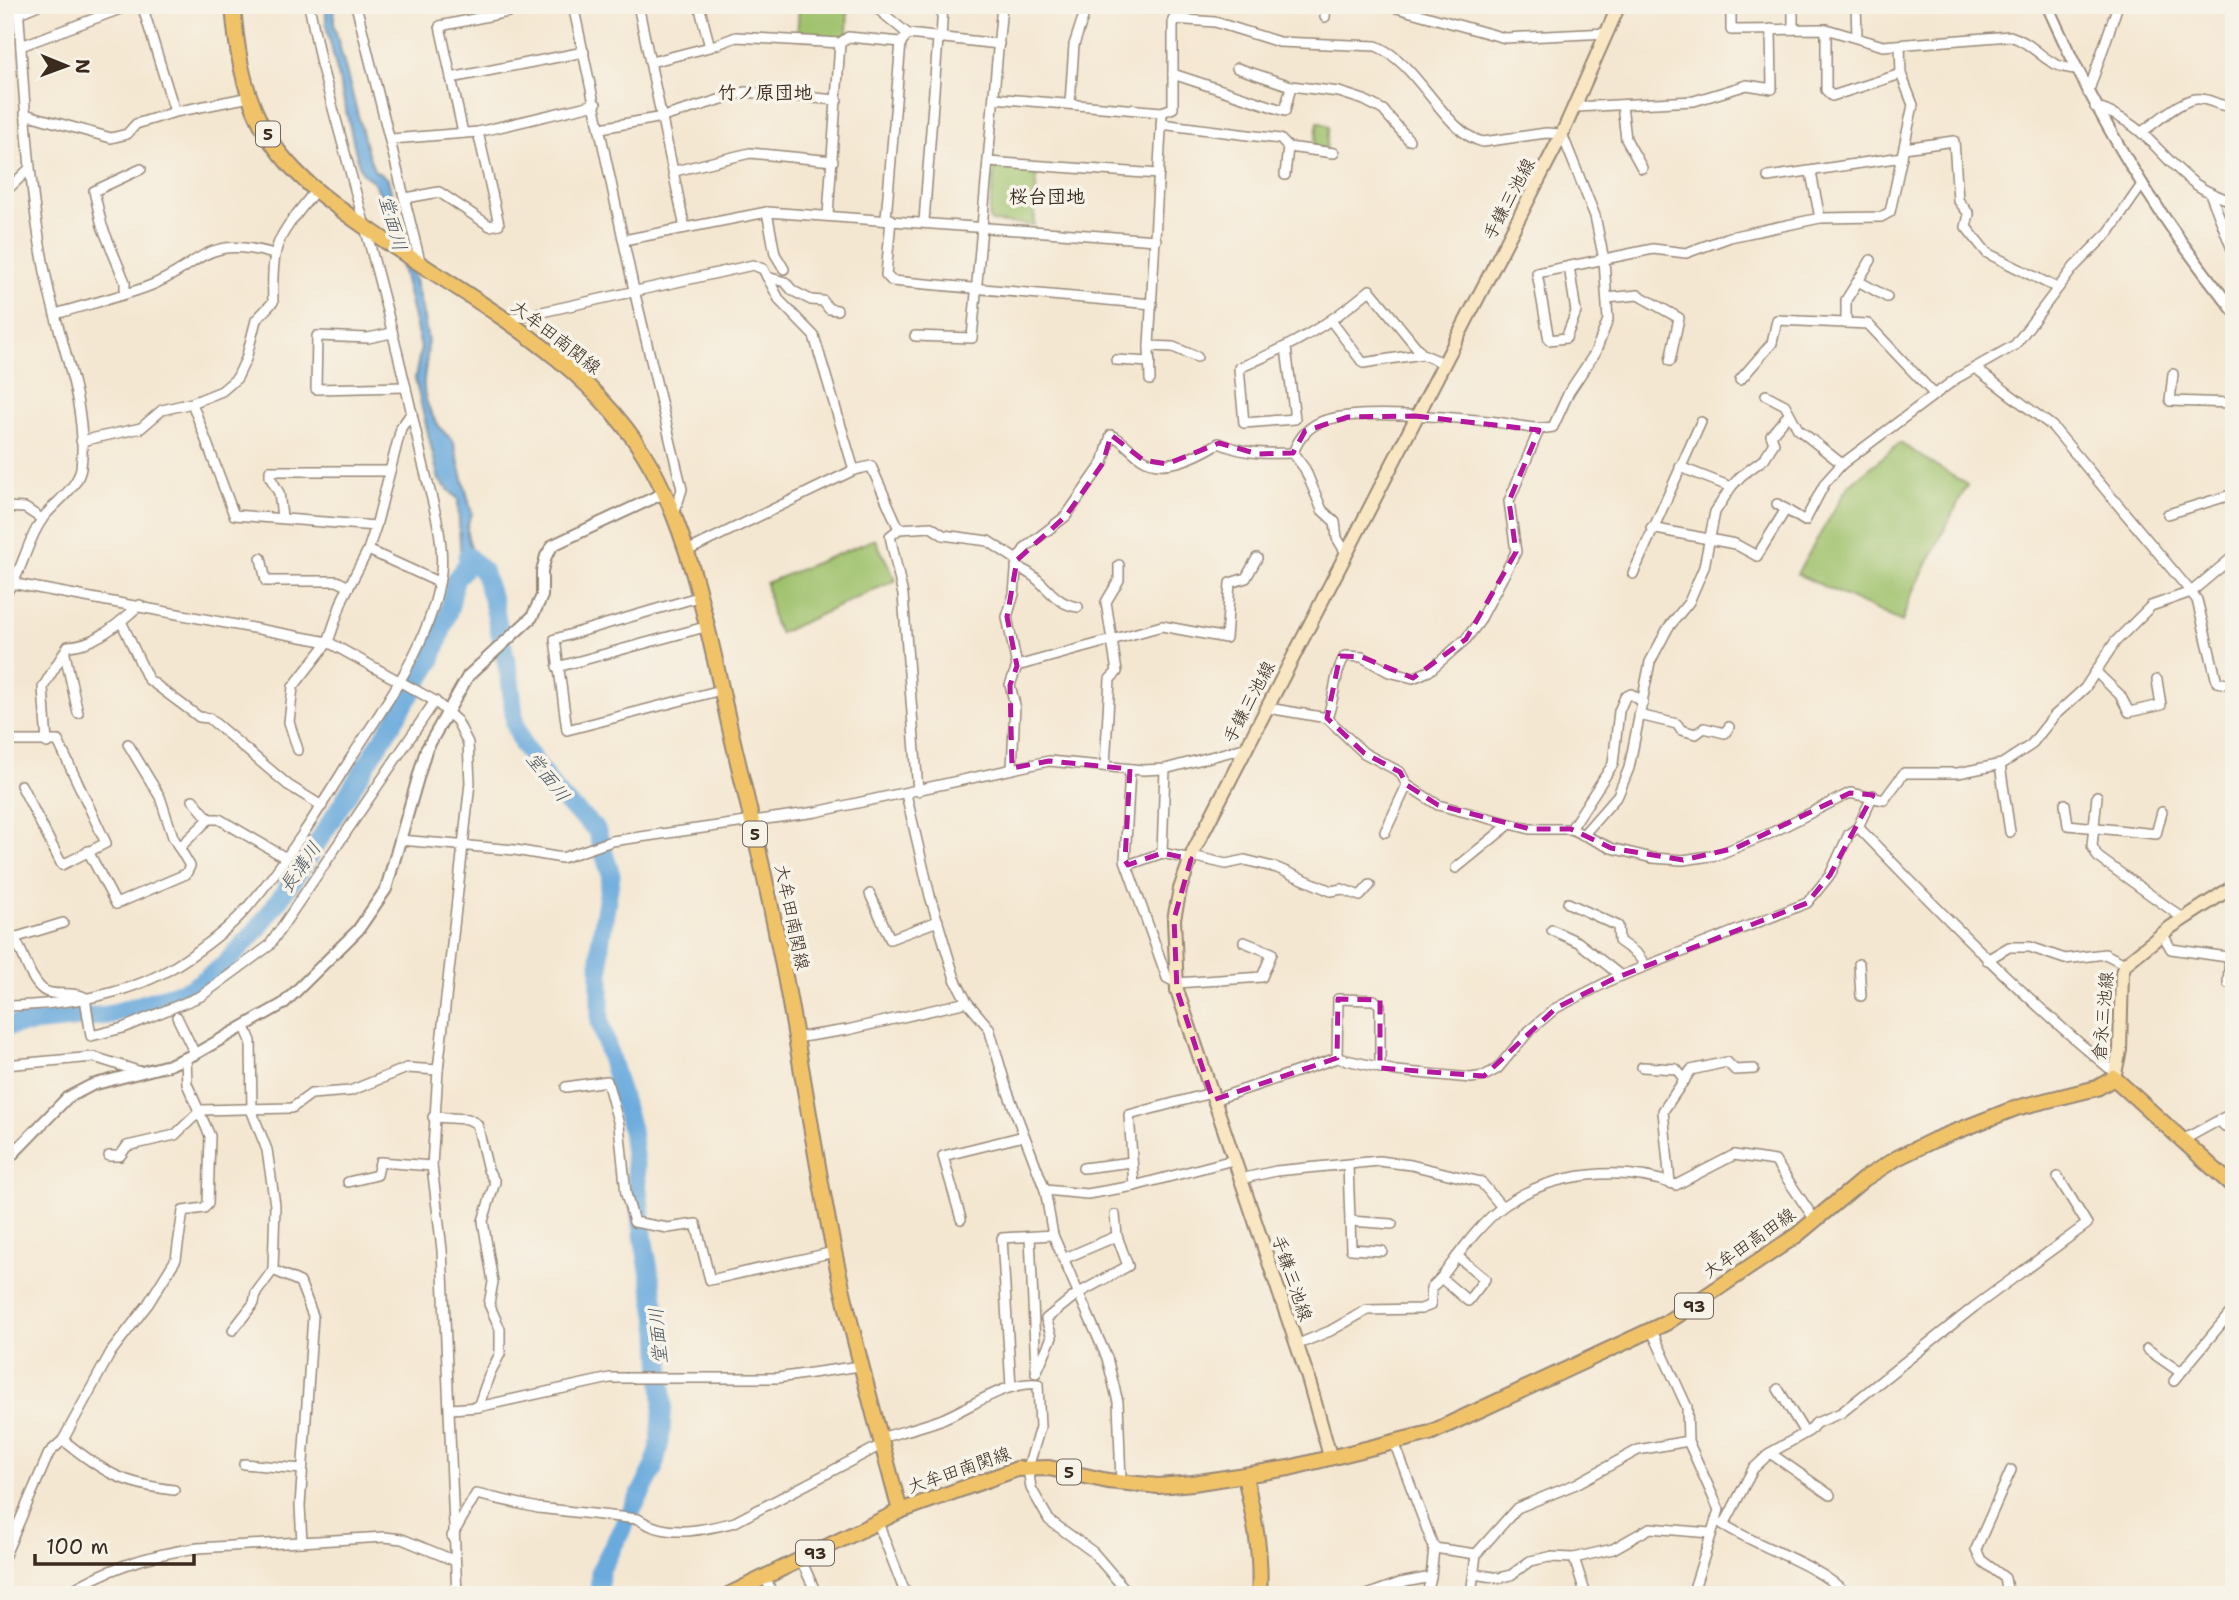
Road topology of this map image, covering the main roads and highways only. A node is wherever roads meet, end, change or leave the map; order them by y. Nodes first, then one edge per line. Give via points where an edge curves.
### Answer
1 (233, 5) edge
2 (1619, 5) edge
3 (2234, 886) edge
4 (2114, 1076) junction
5 (2234, 1187) edge
6 (1330, 1456) junction
7 (1245, 1476) junction
8 (900, 1511) junction
9 (729, 1595) edge
10 (1259, 1595) edge

1 - 8 main road, 大牟田南関線 / 5 via 237,52 250,97 274,146 315,191 505,320 586,383 624,426 664,493 687,551 752,823 834,1252
2 - 6 main road, 手鎌三池線 via 1576,107 1244,748 1191,858 1174,919 1177,983
3 - 4 main road, 倉永三池線 via 2162,933 2125,964
4 - 5 main road
4 - 6 main road, 大牟田高田線 / 93 via 2097,1088 2016,1108 1934,1140 1864,1179 1815,1220 1652,1331 1430,1433
6 - 7 main road, 大牟田高田線 / 93
7 - 8 main road, 大牟田南関線 / 5 via 1158,1486 1028,1468 999,1474
7 - 10 main road via 1259,1541
8 - 9 main road, 93

